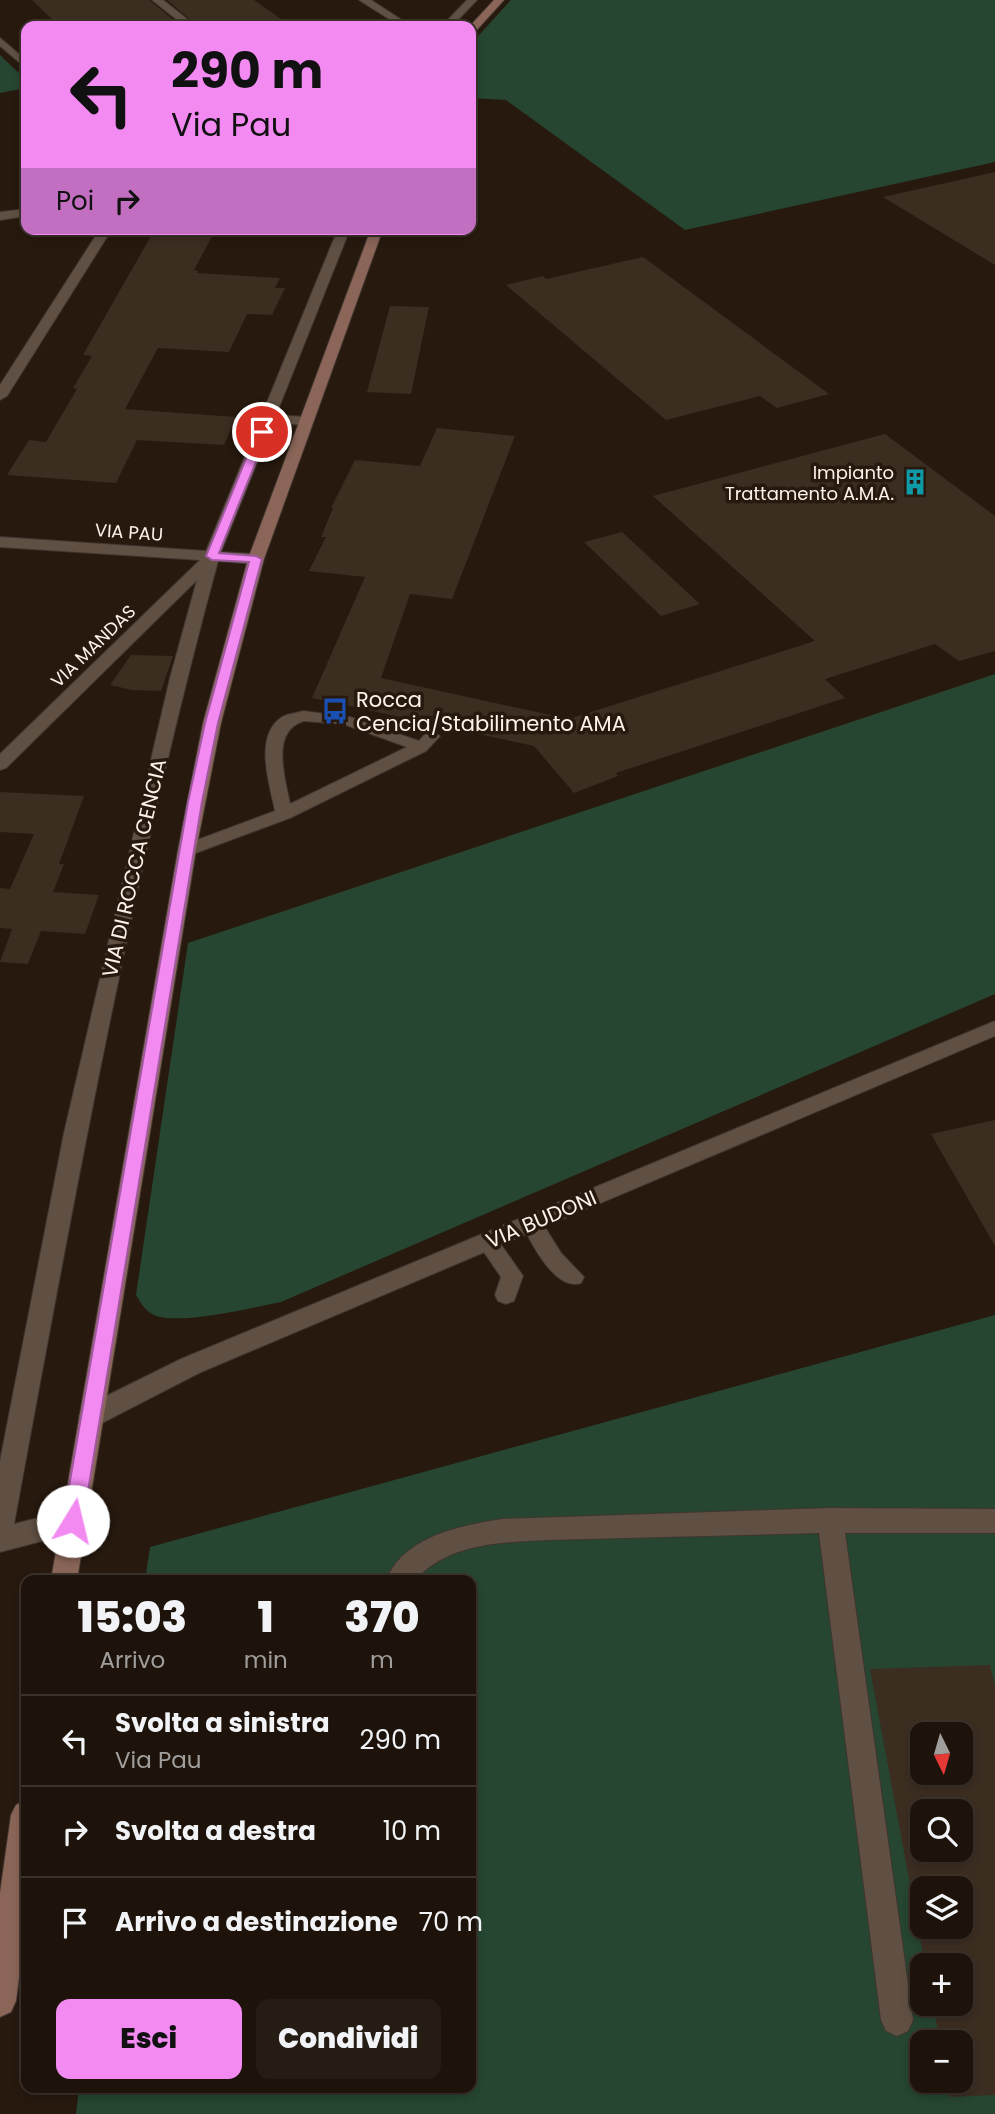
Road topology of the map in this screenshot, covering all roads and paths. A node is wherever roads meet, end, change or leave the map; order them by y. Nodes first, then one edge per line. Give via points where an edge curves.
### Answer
1 (157, 0) edge
2 (364, 0) edge
3 (472, 0) edge
4 (499, 0) edge
5 (184, 21) edge
6 (398, 21) edge
7 (452, 21) edge
8 (476, 25) edge
9 (0, 41) edge
10 (21, 60) edge
11 (21, 214) edge
12 (0, 216) edge
13 (102, 235) edge
14 (342, 235) edge
15 (375, 235) edge
16 (0, 397) edge
17 (268, 419) junction
18 (305, 421) junction
19 (0, 542) edge
20 (212, 556) junction
21 (256, 559) junction
22 (0, 764) edge
23 (284, 814) junction
24 (187, 850) junction
25 (995, 1028) edge
26 (531, 1222) junction
27 (488, 1242) junction
28 (573, 1277) dead end
29 (506, 1295) dead end
30 (90, 1416) junction
31 (830, 1520) junction
32 (73, 1521) junction
33 (995, 1521) edge
34 (0, 1528) edge
35 (0, 1540) edge
36 (65, 1575) edge
37 (403, 1575) edge
38 (21, 1851) edge
39 (0, 2001) edge
40 (897, 2020) dead end

1 - 5 street
2 - 6 street
3 - 7 street
4 - 8 main road
9 - 10 street
11 - 12 street
13 - 16 street
14 - 17 street, VIA DI ROCCA CENCIA
15 - 18 main road, VIA DI ROCCA CENCIA
17 - 18 street
17 - 20 street, VIA DI ROCCA CENCIA
18 - 21 main road, VIA DI ROCCA CENCIA
19 - 20 street, VIA PAU
20 - 21 street, VIA PAU
20 - 22 street, VIA MANDAS
20 - 34 street, VIA DI ROCCA CENCIA via 172,705 75,1133
21 - 24 main road, VIA DI ROCCA CENCIA via 212,723
23 - 23 lane via 334,792 426,742 328,717 289,720 277,734 275,746
23 - 24 lane
24 - 30 main road, VIA DI ROCCA CENCIA
25 - 26 street, VIA BUDONI
26 - 27 street, VIA BUDONI
26 - 28 lane via 553,1259
27 - 29 lane via 512,1276
27 - 30 street, VIA BUDONI via 190,1366
30 - 32 main road, VIA DI ROCCA CENCIA
31 - 33 street
31 - 37 street via 492,1533 433,1549
31 - 40 street
32 - 35 street
32 - 36 main road, VIA DI ROCCA CENCIA
38 - 39 main road

